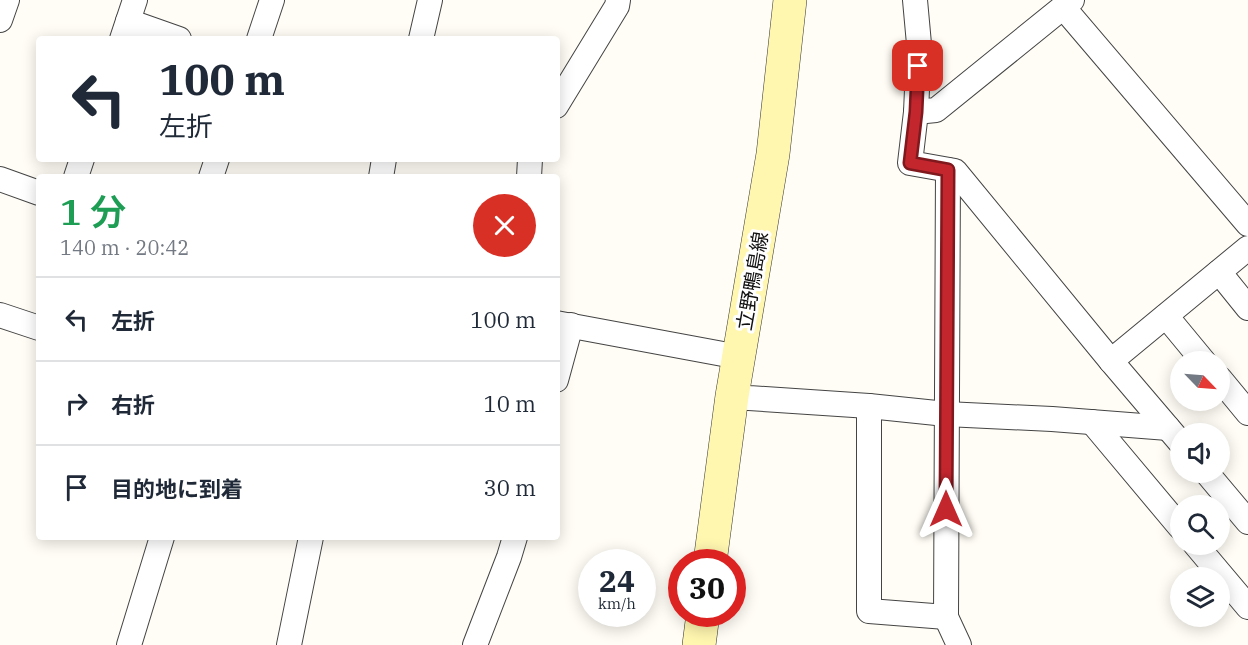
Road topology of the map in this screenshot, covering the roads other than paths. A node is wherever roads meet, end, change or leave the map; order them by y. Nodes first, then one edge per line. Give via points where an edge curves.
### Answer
1 (7, 0) edge
2 (272, 0) edge
3 (430, 0) edge
4 (618, 0) edge
5 (915, 0) edge
6 (784, 1) edge
7 (1067, 3) edge
8 (128, 20) edge
9 (0, 21) edge
10 (171, 36) edge
11 (260, 36) edge
12 (422, 36) edge
13 (560, 99) edge
14 (916, 112) junction
15 (948, 170) junction
16 (0, 179) edge
17 (36, 191) edge
18 (1248, 224) edge
19 (1248, 248) edge
20 (1219, 272) junction
21 (1248, 308) edge
22 (0, 315) edge
23 (1166, 316) junction
24 (564, 324) edge
25 (36, 327) edge
26 (1195, 351) edge
27 (560, 352) edge
28 (739, 357) junction
29 (1111, 361) junction
30 (1230, 391) edge
31 (732, 396) junction
32 (869, 406) junction
33 (1248, 412) edge
34 (946, 414) junction
35 (1092, 422) junction
36 (1170, 430) edge
37 (1170, 434) edge
38 (1215, 483) edge
39 (1170, 515) edge
40 (1248, 522) edge
41 (161, 540) edge
42 (310, 540) edge
43 (513, 540) edge
44 (712, 549) edge
45 (1204, 555) edge
46 (1248, 607) edge
47 (946, 617) junction
48 (701, 627) edge
49 (129, 645) edge
50 (289, 645) edge
51 (475, 645) edge
52 (699, 645) edge
53 (959, 645) edge

1 - 9 street
2 - 11 street
3 - 12 street
4 - 13 street
5 - 14 street via 919,44
6 - 28 main road, 立野鴨島線 via 773,154
7 - 14 street via 936,110
7 - 18 street
8 - 10 street
14 - 15 street via 910,163
15 - 29 street via 955,171
15 - 34 street
16 - 17 street
19 - 20 street
20 - 21 street
20 - 23 street
22 - 25 street
23 - 26 street
23 - 29 street
24 - 27 street
24 - 28 street
28 - 31 main road, 立野鴨島線
29 - 36 street
30 - 33 street
31 - 32 street
31 - 44 main road, 立野鴨島線
32 - 34 street
32 - 47 street via 870,611
34 - 35 street
34 - 47 street
35 - 37 street
35 - 39 street
38 - 40 street
41 - 49 street
42 - 50 street
43 - 51 street
45 - 46 street
47 - 53 street
48 - 52 main road

